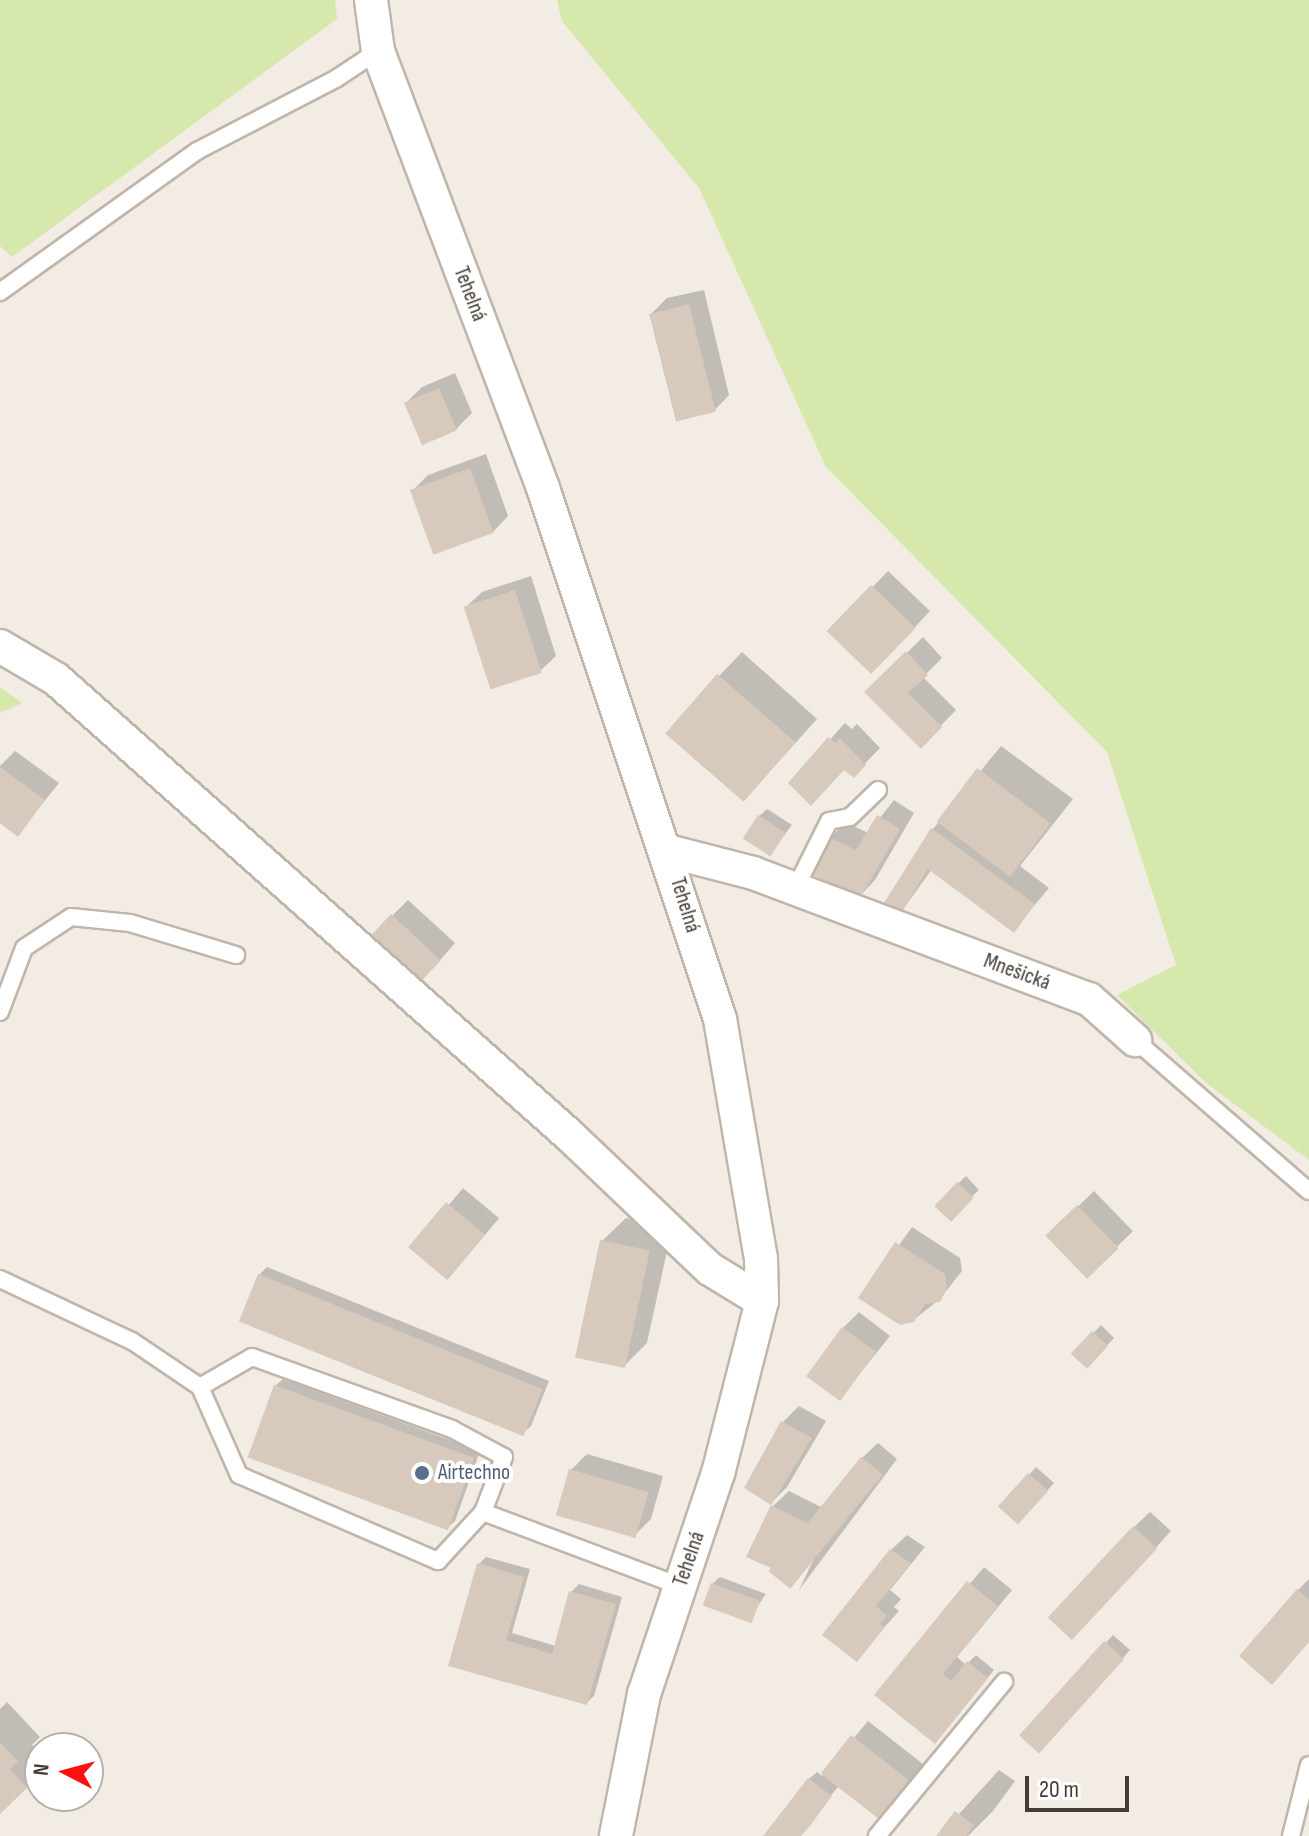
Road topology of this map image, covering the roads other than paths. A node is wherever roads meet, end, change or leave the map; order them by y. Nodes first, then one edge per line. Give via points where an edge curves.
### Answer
1 (371, 0) edge
2 (378, 51) junction
3 (0, 292) edge
4 (0, 646) edge
5 (878, 790) dead end
6 (668, 851) junction
7 (795, 889) junction
8 (236, 955) dead end
9 (0, 1012) edge
10 (1135, 1040) joint
11 (1309, 1191) edge
12 (0, 1279) edge
13 (762, 1301) junction
14 (200, 1387) junction
15 (483, 1512) junction
16 (680, 1586) junction
17 (1004, 1682) dead end
18 (1309, 1765) edge
19 (616, 1836) edge
20 (877, 1836) edge
21 (1291, 1836) edge

1 - 2 street, Tehelná
2 - 3 lane via 197,151
2 - 6 street, Tehelná via 543,488
4 - 13 street via 56,679 568,1134 710,1269
5 - 7 lane via 850,817 829,821
6 - 7 street, Mnešická
6 - 13 street, Tehelná via 720,1019 761,1259
7 - 10 street, Mnešická via 1089,999
8 - 9 lane via 130,923 71,917 24,948
10 - 11 lane, Mnešická
12 - 14 lane via 132,1341
13 - 16 street, Tehelná via 718,1473
14 - 15 lane via 239,1475 438,1561
14 - 15 lane via 252,1357 452,1429 504,1457
15 - 16 lane
16 - 19 street, Tehelná via 644,1694
17 - 20 lane
18 - 21 lane

